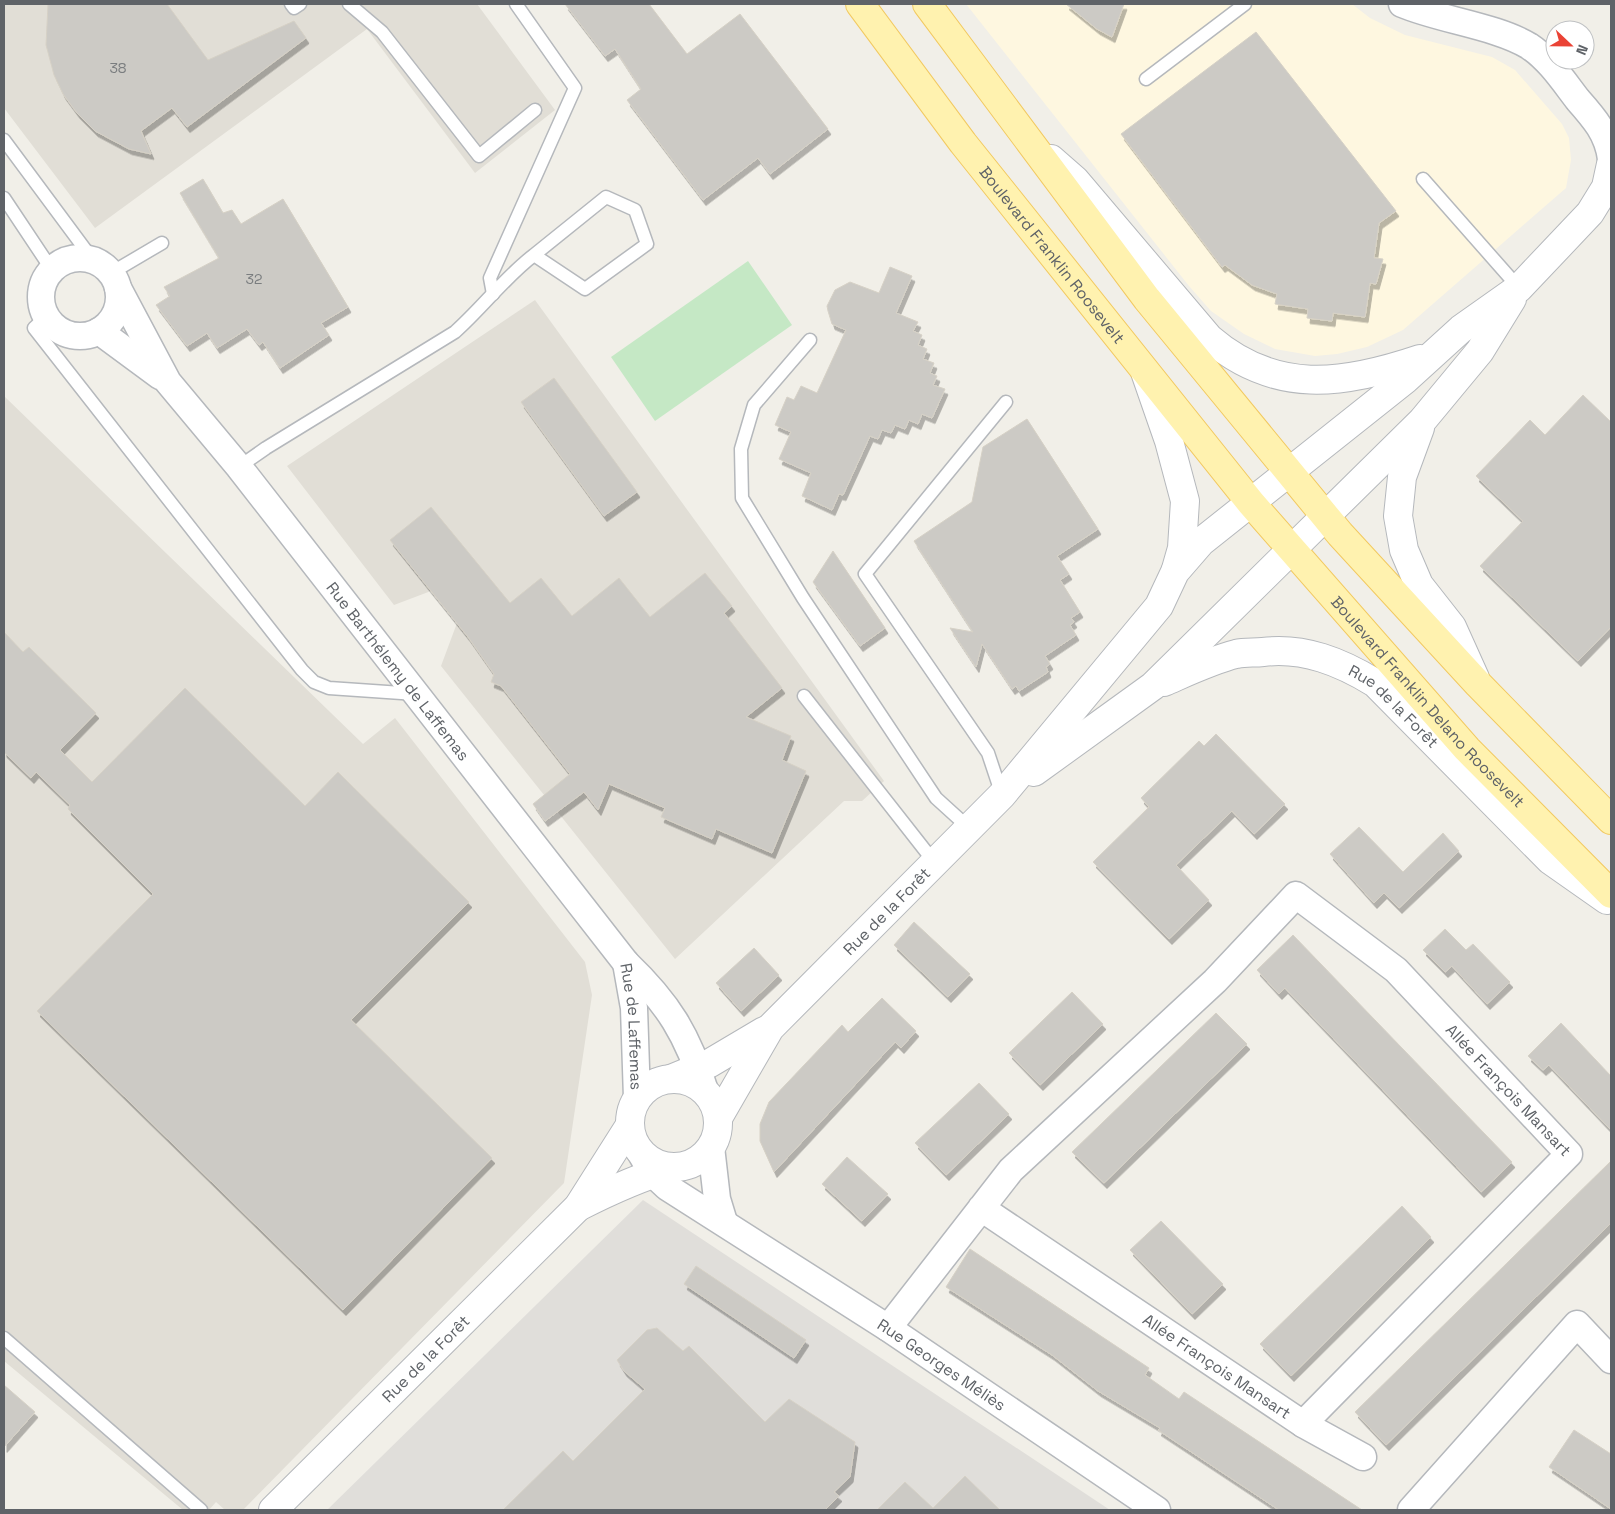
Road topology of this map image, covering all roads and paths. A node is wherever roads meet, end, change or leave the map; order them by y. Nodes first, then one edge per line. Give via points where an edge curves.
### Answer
1 (291, 4) edge
2 (300, 4) edge
3 (348, 4) edge
4 (516, 4) edge
5 (860, 4) edge
6 (927, 4) edge
7 (1245, 4) edge
8 (1402, 4) edge
9 (1146, 79) dead end
10 (535, 110) dead end
11 (4, 140) edge
12 (1028, 140) junction
13 (1611, 158) edge
14 (1611, 164) edge
15 (1423, 179) dead end
16 (4, 198) edge
17 (162, 243) dead end
18 (534, 255) junction
19 (52, 270) junction
20 (108, 274) junction
21 (1519, 288) junction
22 (494, 294) junction
23 (47, 316) junction
24 (99, 331) junction
25 (810, 340) dead end
26 (1433, 354) junction
27 (1144, 368) junction
28 (168, 382) junction
29 (1006, 402) dead end
30 (1422, 421) junction
31 (239, 467) junction
32 (1289, 472) junction
33 (1251, 503) junction
34 (1325, 516) junction
35 (1291, 550) junction
36 (1175, 572) junction
37 (1478, 684) junction
38 (1153, 686) junction
39 (416, 694) junction
40 (804, 696) dead end
41 (1002, 795) junction
42 (1611, 820) edge
43 (969, 828) junction
44 (934, 863) junction
45 (1611, 894) edge
46 (1611, 902) edge
47 (626, 963) junction
48 (770, 1028) junction
49 (701, 1080) junction
50 (637, 1098) junction
51 (718, 1118) junction
52 (630, 1125) junction
53 (711, 1147) junction
54 (663, 1170) junction
55 (578, 1207) junction
56 (981, 1208) junction
57 (724, 1222) junction
58 (888, 1328) junction
59 (4, 1338) edge
60 (1611, 1360) edge
61 (1303, 1424) junction
62 (1363, 1457) dead end
63 (202, 1510) edge
64 (273, 1510) edge
65 (1157, 1510) edge
66 (1411, 1510) edge

1 - 2 lane via 294,8
3 - 10 lane via 382,32 479,156
4 - 22 lane via 575,88 490,278
5 - 27 main road, Boulevard Franklin Roosevelt via 963,143
6 - 12 main road
7 - 9 lane
8 - 13 street via 1529,46 1547,62 1600,126
11 - 20 lane, Rue Barthélemy de Laffemas
12 - 26 street via 1075,180 1209,338 1246,365 1277,376 1313,380 1382,372
12 - 32 main road via 1147,299
14 - 21 street, Rue de la Forêt via 1606,188 1590,213
15 - 21 lane
16 - 19 lane
17 - 20 lane
18 - 18 lane via 585,289 647,244 634,210 606,197
18 - 22 lane via 518,267
19 - 20 street via 71,259 82,258
19 - 23 street via 46,278 41,297
20 - 24 street via 119,298 114,317
20 - 28 street, Rue Barthélemy de Laffemas
21 - 26 street, Rue de la Forêt via 1460,329
21 - 30 street, Rue de la Forêt via 1480,351
22 - 31 lane via 455,332
23 - 24 street via 60,330 70,334
23 - 39 lane via 34,328 302,670 314,682 329,688
24 - 28 street, Rue Barthélemy de Laffemas
25 - 43 lane via 754,405 741,448 742,498 803,598 936,798
26 - 32 street, Rue de la Forêt
27 - 33 main road, Boulevard Franklin Roosevelt
27 - 36 street, Rue de la Forêt via 1185,501 1182,548
28 - 31 street, Rue Barthélemy de Laffemas
29 - 41 lane via 865,574 988,753
30 - 34 street, Rue de la Forêt
30 - 37 street via 1402,476 1398,516 1404,550 1418,585 1452,626
31 - 39 street, Rue Barthélemy de Laffemas
32 - 33 street, Rue de la Forêt
32 - 34 main road
33 - 35 main road, Boulevard Franklin Delano Roosevelt
33 - 36 street, Rue de la Forêt via 1201,542
34 - 35 street, Rue de la Forêt
34 - 37 main road
35 - 38 street, Rue de la Forêt
35 - 45 main road, Boulevard Franklin Delano Roosevelt via 1467,749
36 - 41 street, Rue de la Forêt via 1159,606
37 - 42 main road
38 - 41 street, Rue de la Forêt
38 - 46 street, Rue de la Forêt via 1237,654 1275,650 1302,652 1352,669 1375,684 1550,860
39 - 47 street, Rue Barthélemy de Laffemas
40 - 44 lane
41 - 43 street, Rue de la Forêt
43 - 44 street, Rue de la Forêt
44 - 48 street, Rue de la Forêt
47 - 49 street, Rue de Laffemas via 662,1001 678,1024
47 - 50 street, Rue de Laffemas via 634,1008
48 - 49 street
48 - 51 street
49 - 50 street via 671,1079 652,1084
49 - 51 street
50 - 52 street via 631,1111
51 - 53 street via 717,1133
52 - 54 street via 632,1138 639,1150
52 - 55 street, Rue de la Forêt
53 - 54 street via 688,1165
53 - 57 street via 717,1199
54 - 55 street, Rue de la Forêt
54 - 57 street, Rue Georges Méliès via 688,1201
55 - 64 street, Rue de la Forêt
56 - 58 street, Allée François Mansart
56 - 61 street, Allée François Mansart
56 - 61 street, Allée François Mansart via 1010,1170 1215,981 1296,895 1396,970 1569,1154
57 - 58 street, Rue Georges Méliès
58 - 65 street, Rue Georges Méliès
59 - 63 lane
60 - 66 street via 1577,1324
61 - 62 street

